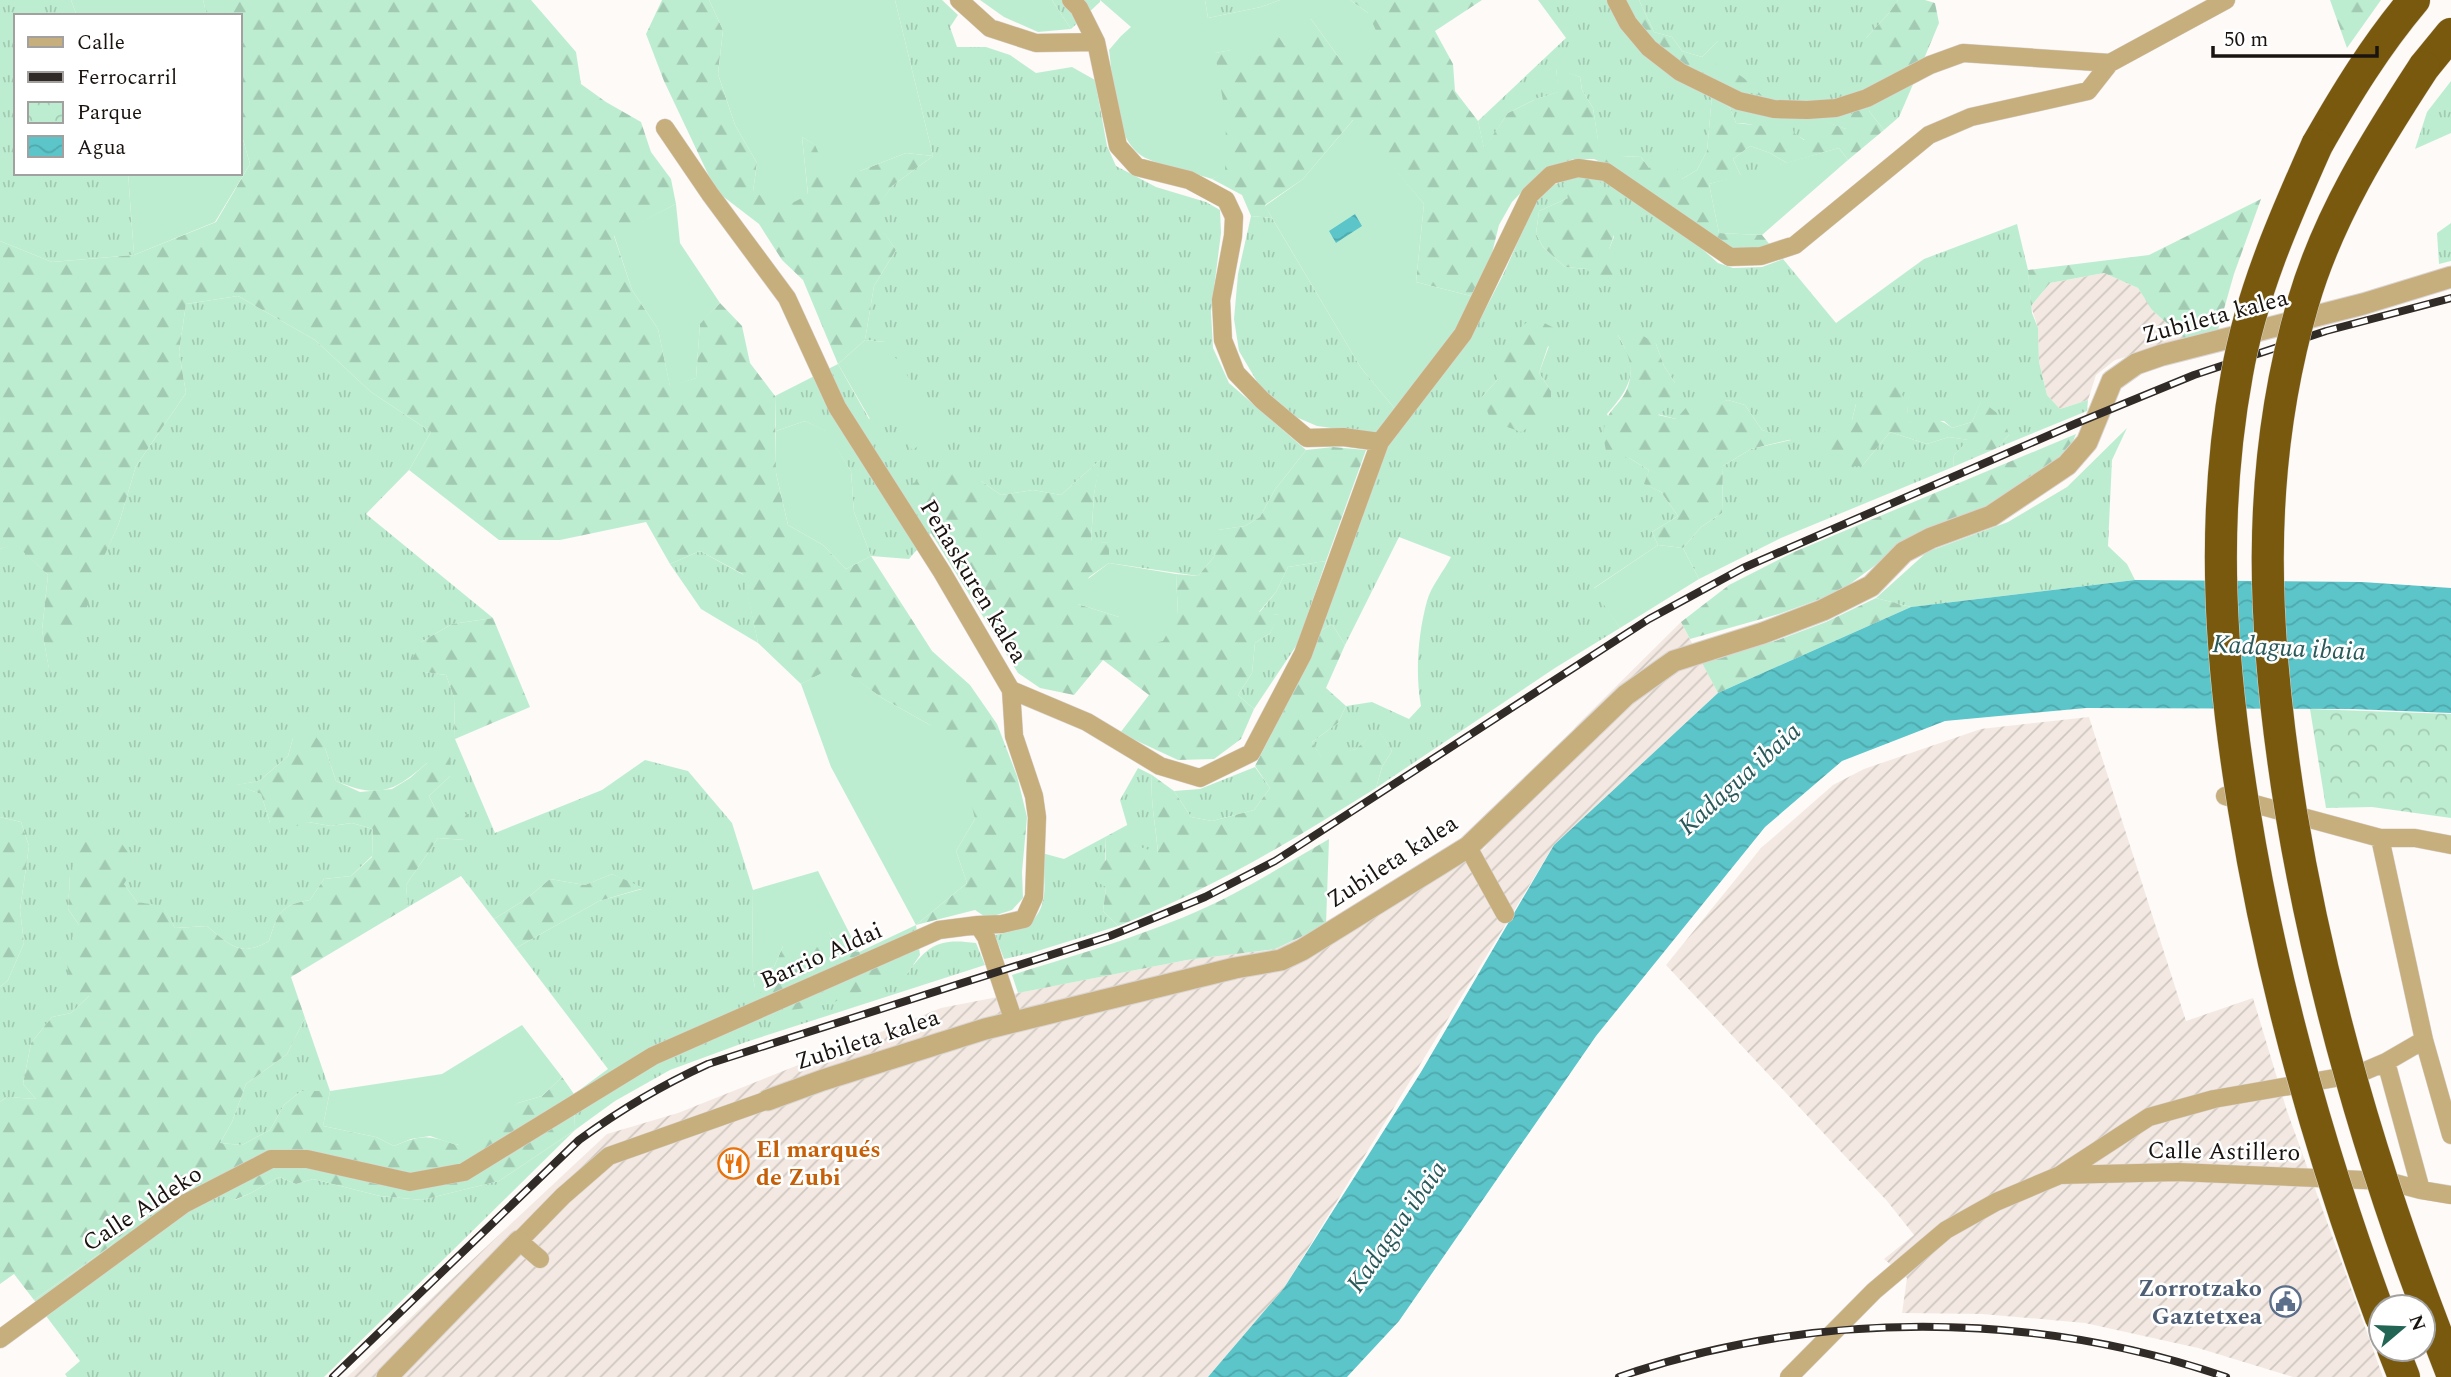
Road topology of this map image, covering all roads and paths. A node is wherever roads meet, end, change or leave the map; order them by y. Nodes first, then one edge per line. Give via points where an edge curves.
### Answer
1 (959, 0) edge
2 (1071, 0) edge
3 (1616, 0) edge
4 (2226, 0) edge
5 (2414, 0) edge
6 (2451, 34) edge
7 (1096, 42) junction
8 (2110, 63) junction
9 (665, 128) dead end
10 (2451, 276) edge
11 (1380, 442) junction
12 (1011, 690) junction
13 (2225, 796) dead end
14 (2380, 838) junction
15 (2451, 845) edge
16 (1468, 847) junction
17 (1505, 914) dead end
18 (978, 925) junction
19 (1014, 1022) junction
20 (2424, 1040) junction
21 (2386, 1062) junction
22 (596, 1092) joint
23 (768, 1100) joint
24 (2451, 1135) edge
25 (2060, 1175) junction
26 (2421, 1190) junction
27 (2451, 1195) edge
28 (519, 1241) junction
29 (540, 1259) dead end
30 (2372, 1293) edge
31 (0, 1339) edge
32 (2451, 1371) edge
33 (387, 1377) edge
34 (1789, 1377) edge

1 - 7 street via 990,28 1036,43
2 - 7 street
3 - 8 street via 1649,48 1679,72 1739,101 1774,109 1836,108 1963,53
4 - 8 street
5 - 30 highway, bridge via 2353,83 2317,145 2262,275 2237,371 2225,447 2220,532 2221,629 2250,850 2312,1115
6 - 32 highway, bridge via 2370,150 2336,215 2304,302 2285,377 2271,465 2266,556 2280,744 2301,873 2331,1009 2412,1273
7 - 11 street via 1118,146 1138,167 1189,180 1226,200 1234,217 1221,300 1223,340 1236,373 1307,438
8 - 11 street, Peñaskuren kalea via 2088,90 1971,117 1929,135 1795,245 1761,256 1730,257 1605,172 1578,168 1551,176 1530,195 1463,334
9 - 12 street, Peñaskuren kalea via 787,298 837,407
10 - 16 street, Zubileta kalea via 2136,364 2112,380 2087,442 2067,466 1991,516 1904,552 1871,586 1823,610 1674,661 1626,695
11 - 12 street, Peñaskuren kalea via 1303,654 1251,753 1200,778 1160,766 1087,722
12 - 18 street, Barrio Aldai via 1014,736 1037,817 1034,897 1024,919
13 - 14 street
14 - 15 street
14 - 20 street
16 - 17 street
16 - 19 street, Zubileta kalea via 1281,960
18 - 19 street
18 - 22 street, Barrio Aldai via 939,930 653,1056
19 - 23 street, Zubileta kalea
20 - 21 street
20 - 24 street
21 - 25 street via 2358,1074 2214,1099 2149,1117
21 - 26 street
22 - 31 street, Calle Aldeko via 464,1172 410,1182 307,1159 271,1160 184,1204
23 - 28 street, Zubileta kalea via 609,1156
25 - 26 street, Calle Astillero via 2178,1172 2387,1181
25 - 34 street via 1946,1230 1874,1292
26 - 27 street, Calle Astillero
28 - 29 street
28 - 33 street, Zubileta kalea

